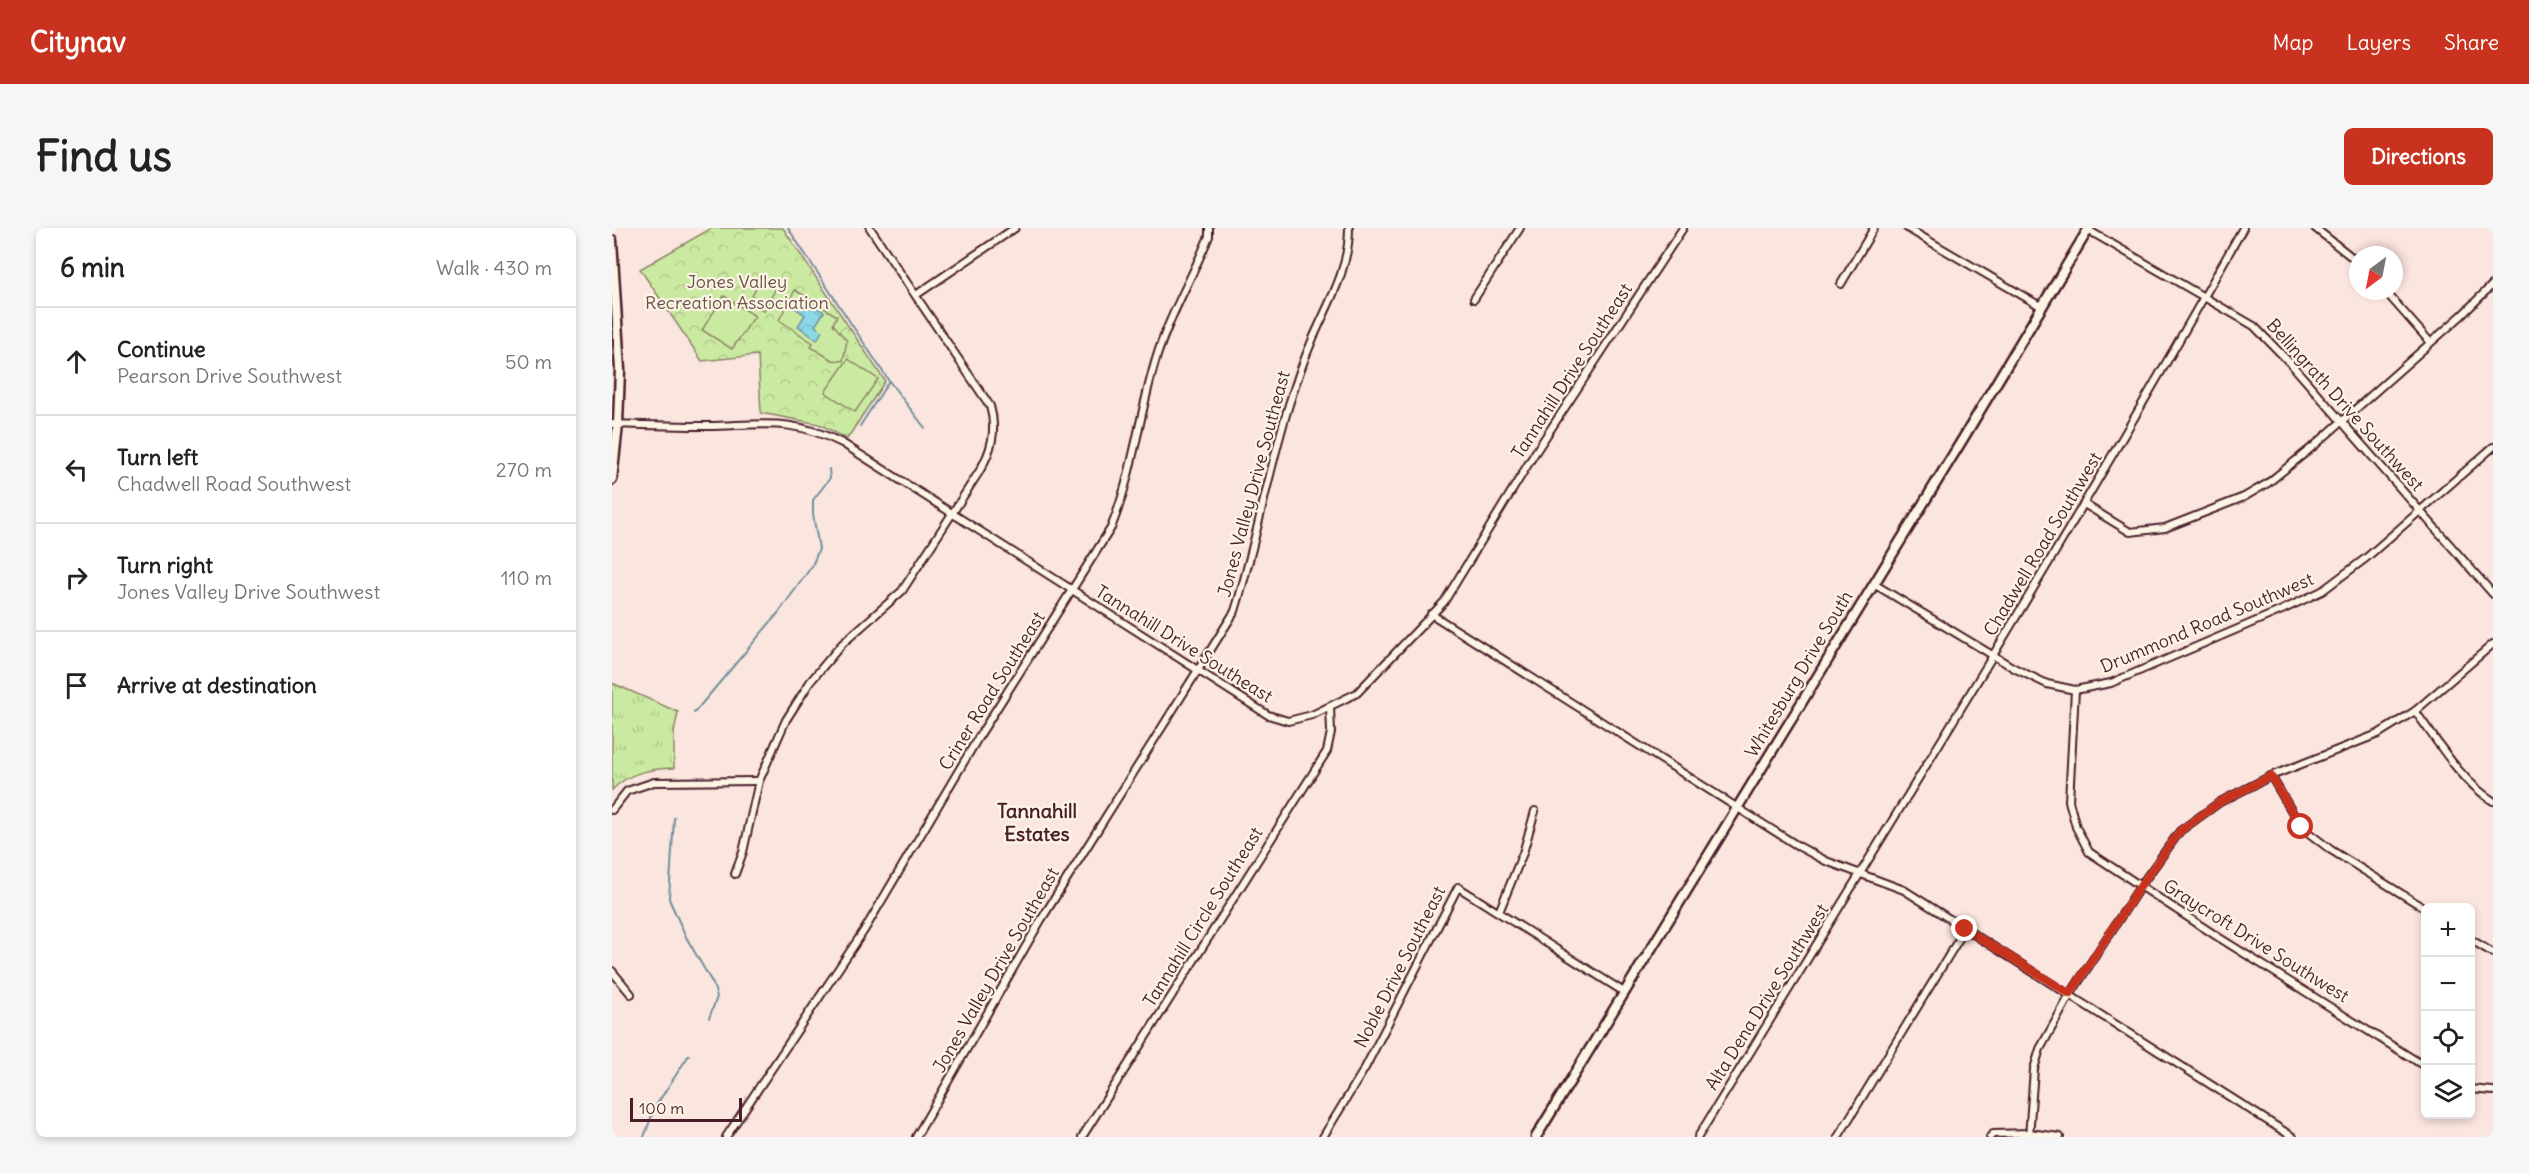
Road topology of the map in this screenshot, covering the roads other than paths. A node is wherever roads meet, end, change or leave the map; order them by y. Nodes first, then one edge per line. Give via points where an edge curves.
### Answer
1 (870, 228) edge
2 (1015, 228) edge
3 (1209, 228) edge
4 (1349, 228) edge
5 (1520, 228) edge
6 (1683, 228) edge
7 (1874, 228) edge
8 (1907, 228) edge
9 (2243, 228) edge
10 (2314, 228) edge
11 (2088, 229) edge
12 (612, 240) edge
13 (2349, 253) edge
14 (1840, 284) dead end
15 (2493, 284) edge
16 (916, 295) junction
17 (2205, 296) junction
18 (1474, 299) dead end
19 (2393, 300) edge
20 (2042, 307) junction
21 (2430, 342) junction
22 (2341, 422) junction
23 (615, 424) edge
24 (2493, 447) edge
25 (612, 480) edge
26 (2084, 504) junction
27 (2421, 511) junction
28 (953, 514) junction
29 (1874, 584) junction
30 (1072, 591) junction
31 (2493, 594) edge
32 (1431, 614) junction
33 (2493, 644) edge
34 (1993, 656) junction
35 (1197, 670) junction
36 (2075, 690) junction
37 (1330, 707) junction
38 (2415, 711) junction
39 (2271, 776) junction
40 (759, 781) junction
41 (2493, 801) edge
42 (1737, 808) junction
43 (612, 810) edge
44 (1534, 811) dead end
45 (1861, 873) junction
46 (735, 874) dead end
47 (2141, 885) junction
48 (2421, 906) edge
49 (1499, 912) junction
50 (1965, 929) junction
51 (2475, 942) edge
52 (2493, 953) edge
53 (612, 971) edge
54 (1624, 992) junction
55 (631, 994) dead end
56 (2070, 994) junction
57 (2421, 1065) edge
58 (2475, 1089) edge
59 (2493, 1091) edge
60 (2029, 1135) edge
61 (726, 1137) edge
62 (916, 1137) edge
63 (1082, 1137) edge
64 (1323, 1137) edge
65 (1536, 1137) edge
66 (1698, 1137) edge
67 (1838, 1137) edge
68 (1990, 1137) edge
69 (2060, 1137) edge
70 (2293, 1137) edge

1 - 16 street
2 - 16 street
3 - 30 street, Criner Road Southeast via 1156,360 1121,504 1111,528
4 - 35 street, Jones Valley Drive Southeast via 1349,246 1339,285 1291,398 1235,611
5 - 18 street
6 - 32 street, Tannahill Drive Southeast via 1535,453 1444,602
7 - 14 street
8 - 20 street
9 - 17 street, Chadwell Road Southwest
10 - 13 street
11 - 17 street, Bellingrath Drive Southwest
11 - 20 main road, Whitesburg Drive South
12 - 23 main road via 620,370
15 - 21 street
16 - 28 street via 993,416 988,456
17 - 22 street, Bellingrath Drive Southwest via 2254,326
17 - 26 street, Chadwell Road Southwest
19 - 21 street
20 - 29 main road, Whitesburg Drive South
21 - 22 street
22 - 26 street via 2268,483 2244,497 2165,528 2130,532
22 - 27 street, Bellingrath Drive Southwest
23 - 25 main road
23 - 28 street, Tannahill Drive Southeast via 702,426 766,422 798,426 842,443
24 - 27 street, Drummond Road Southwest
26 - 34 street, Chadwell Road Southwest
27 - 31 street, Bellingrath Drive Southwest
27 - 36 street, Drummond Road Southwest via 2322,591 2111,683
28 - 30 street, Tannahill Drive Southeast
28 - 40 street via 902,591 842,644 810,682 786,720
29 - 34 street, Drummond Road Southwest
29 - 42 main road, Whitesburg Drive South
30 - 35 street, Tannahill Drive Southeast
30 - 61 street, Criner Road Southeast via 978,738 865,929
32 - 37 street, Tannahill Drive Southeast via 1357,693
32 - 42 street
33 - 38 street
34 - 36 street, Drummond Road Southwest via 2047,684
34 - 45 street, Chadwell Road Southwest
35 - 37 street, Tannahill Drive Southeast via 1268,715 1288,721
35 - 62 street, Jones Valley Drive Southeast via 1041,920
36 - 47 street, Graycroft Drive Southwest via 2069,801 2076,827 2089,852
37 - 63 street, Tannahill Circle Southeast via 1327,751
38 - 39 street via 2378,734
38 - 41 street via 2453,764 2481,794
39 - 47 street via 2220,802 2180,831
39 - 48 street via 2301,827
40 - 43 street via 654,782 627,791
40 - 46 street
42 - 45 street via 1826,861
42 - 54 main road, Whitesburg Drive South
44 - 49 street via 1523,853
45 - 50 street via 1904,890
45 - 66 street, Alta Dena Drive Southwest
47 - 56 street
47 - 57 street, Graycroft Drive Southwest
49 - 54 street, Noble Drive Southeast
49 - 64 street, Noble Drive Southeast via 1458,887 1365,1068
50 - 56 street
50 - 67 street
51 - 52 street
53 - 55 street
54 - 65 main road, Whitesburg Drive South
56 - 60 street via 2040,1049 2034,1069
56 - 70 street
58 - 59 street
60 - 68 street
60 - 69 street

